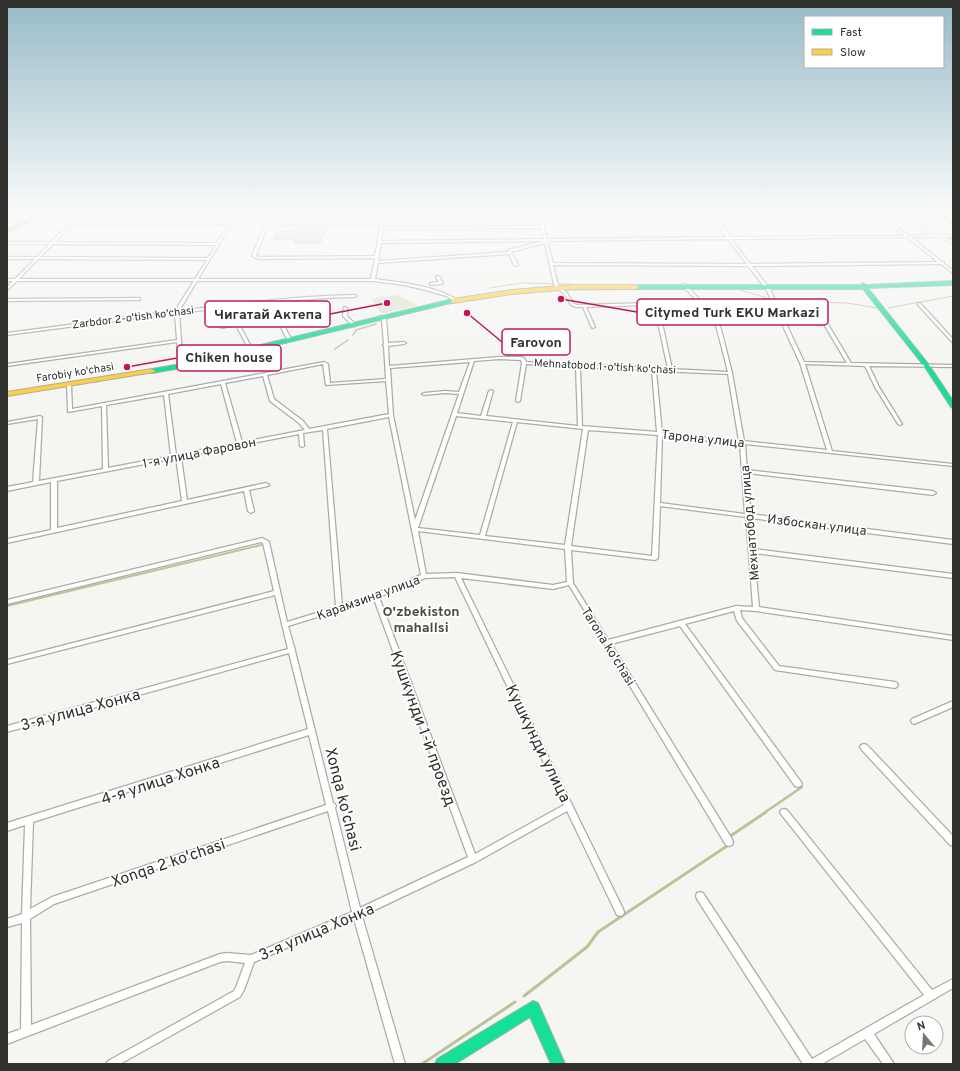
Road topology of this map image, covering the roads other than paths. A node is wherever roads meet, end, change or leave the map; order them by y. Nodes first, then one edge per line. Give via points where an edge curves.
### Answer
1 (376, 262) edge
2 (33, 263) edge
3 (206, 263) edge
4 (515, 263) edge
5 (747, 263) edge
6 (943, 263) joint
7 (552, 264) joint
8 (516, 266) dead end
9 (749, 266) junction
10 (953, 272) edge
11 (438, 277) dead end
12 (7, 280) edge
13 (16, 280) junction
14 (197, 280) junction
15 (373, 280) junction
16 (953, 282) edge
17 (686, 286) junction
18 (767, 286) junction
19 (864, 286) junction
20 (559, 288) junction
21 (7, 289) edge
22 (430, 290) junction
23 (355, 296) dead end
24 (139, 299) dead end
25 (7, 300) edge
26 (454, 300) junction
27 (919, 304) dead end
28 (584, 306) junction
29 (345, 308) dead end
30 (177, 311) junction
31 (277, 316) dead end
32 (821, 316) dead end
33 (381, 318) junction
34 (353, 324) junction
35 (222, 327) dead end
36 (593, 327) dead end
37 (7, 334) edge
38 (289, 339) junction
39 (179, 341) junction
40 (953, 341) edge
41 (404, 343) dead end
42 (385, 345) junction
43 (250, 349) junction
44 (472, 361) junction
45 (524, 362) junction
46 (802, 363) junction
47 (850, 364) junction
48 (7, 365) edge
49 (181, 365) junction
50 (578, 365) junction
51 (867, 365) junction
52 (927, 366) junction
53 (953, 366) edge
54 (387, 367) junction
55 (654, 368) junction
56 (670, 369) junction
57 (730, 373) junction
58 (265, 374) junction
59 (389, 380) junction
60 (223, 383) junction
61 (69, 384) junction
62 (491, 391) dead end
63 (7, 393) edge
64 (461, 393) junction
65 (166, 394) junction
66 (424, 394) dead end
67 (518, 401) dead end
68 (104, 405) junction
69 (953, 406) edge
70 (454, 414) junction
71 (391, 415) junction
72 (482, 417) junction
73 (515, 421) junction
74 (7, 423) edge
75 (900, 424) dead end
76 (325, 428) junction
77 (583, 428) junction
78 (308, 431) junction
79 (301, 432) junction
80 (660, 434) junction
81 (742, 442) junction
82 (240, 444) junction
83 (302, 446) dead end
84 (830, 451) junction
85 (176, 457) junction
86 (953, 466) edge
87 (106, 470) junction
88 (745, 471) junction
89 (54, 480) junction
90 (36, 483) junction
91 (266, 485) dead end
92 (7, 489) edge
93 (246, 489) junction
94 (933, 493) dead end
95 (185, 502) junction
96 (657, 504) junction
97 (251, 511) dead end
98 (749, 516) junction
99 (415, 529) junction
100 (54, 531) junction
101 (482, 537) junction
102 (7, 541) edge
103 (953, 542) edge
104 (568, 547) junction
105 (752, 551) junction
106 (457, 574) junction
107 (424, 576) junction
108 (953, 576) edge
109 (570, 583) junction
110 (278, 592) junction
111 (376, 596) junction
112 (7, 602) edge
113 (736, 608) junction
114 (339, 609) junction
115 (756, 609) junction
116 (681, 623) junction
117 (285, 625) junction
118 (953, 638) edge
119 (607, 643) junction
120 (292, 650) junction
121 (7, 662) edge
122 (895, 685) dead end
123 (953, 704) edge
124 (914, 721) dead end
125 (7, 729) edge
126 (312, 731) junction
127 (864, 746) dead end
128 (798, 784) dead end
129 (332, 806) junction
130 (569, 806) junction
131 (784, 812) dead end
132 (29, 821) junction
133 (7, 828) edge
134 (729, 842) dead end
135 (953, 842) edge
136 (473, 859) junction
137 (700, 896) dead end
138 (620, 912) dead end
139 (358, 914) junction
140 (26, 917) junction
141 (7, 924) edge
142 (251, 959) junction
143 (953, 983) edge
144 (930, 996) junction
145 (26, 1032) junction
146 (867, 1033) junction
147 (7, 1039) edge
148 (111, 1064) edge
149 (400, 1064) edge
150 (442, 1064) edge
151 (558, 1064) edge
152 (809, 1064) edge
153 (813, 1064) edge
154 (889, 1064) edge

1 - 15 street
2 - 13 street
3 - 14 street
4 - 8 street
5 - 9 street
6 - 9 street
6 - 10 street
7 - 9 street
7 - 20 street
9 - 18 street
11 - 22 street via 442,283 431,281
12 - 13 street
13 - 14 street
13 - 21 street
14 - 15 street
14 - 30 street
15 - 22 street
16 - 19 main road, Farobiy ko'chasi
17 - 18 main road, Farobiy ko'chasi
17 - 20 main road, Farobiy ko'chasi
17 - 57 street, Мехнатобод улица via 714,317
18 - 19 main road, Farobiy ko'chasi
18 - 46 street
19 - 52 main road
20 - 26 main road, Farobiy ko'chasi via 503,291
20 - 28 street via 572,304
22 - 26 street
23 - 30 street, Zarbdor 2-o'tish ko'chasi via 312,296
24 - 25 street
26 - 33 main road, Farobiy ko'chasi
27 - 40 street
28 - 36 street
28 - 56 street via 648,304 658,313
29 - 34 street via 345,316
30 - 37 street, Zarbdor 2-o'tish ko'chasi
30 - 39 street
31 - 38 street
32 - 47 street
33 - 34 main road, Farobiy ko'chasi
33 - 42 street via 385,325
34 - 38 main road, Farobiy ko'chasi
34 - 43 main road, Farobiy ko'chasi
35 - 43 street via 237,324
38 - 43 main road, Farobiy ko'chasi
39 - 48 street
39 - 49 street
41 - 42 street
42 - 54 street
43 - 49 main road, Farobiy ko'chasi
44 - 45 street, Mehnatobod 1-o'tish ko'chasi via 507,358 522,359
44 - 54 street, Mehnatobod 1-o'tish ko'chasi
44 - 64 street
45 - 50 street, Mehnatobod 1-o'tish ko'chasi
45 - 67 street
46 - 47 street
46 - 84 street
47 - 51 street
49 - 61 main road, Farobiy ko'chasi
49 - 63 main road, Farobiy ko'chasi
50 - 55 street, Mehnatobod 1-o'tish ko'chasi
50 - 77 street, Tarona ko'chasi
51 - 52 street
51 - 75 street
52 - 53 street
52 - 69 main road
54 - 59 street
55 - 56 street, Mehnatobod 1-o'tish ko'chasi
55 - 80 street
56 - 57 street, Mehnatobod 1-o'tish ko'chasi
57 - 81 street, Мехнатобод улица
58 - 59 street via 326,363 328,384
58 - 60 street
58 - 78 street via 272,400 301,422
59 - 71 street
60 - 65 street
60 - 82 street
61 - 63 main road, Farobiy ko'chasi
61 - 68 street via 70,411
62 - 72 street
64 - 66 street
64 - 70 street
65 - 68 street
65 - 85 street
68 - 87 street
70 - 72 street, Тарона улица
70 - 99 street
71 - 76 street, 1-я улица Фаровон
71 - 99 street
72 - 73 street, Тарона улица
73 - 77 street, Тарона улица
73 - 101 street
74 - 90 street via 40,417
76 - 78 street, 1-я улица Фаровон
76 - 114 street
77 - 80 street, Тарона улица
77 - 104 street, Tarona ko'chasi
78 - 79 street, 1-я улица Фаровон
79 - 82 street, 1-я улица Фаровон
79 - 83 street
80 - 81 street, Тарона улица
80 - 96 street
81 - 84 street, Тарона улица
81 - 88 street, Мехнатобод улица
82 - 85 street, 1-я улица Фаровон
84 - 86 street, Тарона улица
85 - 87 street, 1-я улица Фаровон
85 - 95 street
87 - 89 street, 1-я улица Фаровон
88 - 94 street
88 - 98 street, Мехнатобод улица
89 - 90 street, 1-я улица Фаровон
89 - 100 street
90 - 92 street, 1-я улица Фаровон
91 - 93 street
93 - 95 street
93 - 97 street
95 - 100 street
96 - 98 street, Избоскан улица
96 - 104 street via 655,558
98 - 103 street, Избоскан улица
98 - 105 street, Мехнатобод улица
99 - 101 street
99 - 107 street
100 - 102 street
101 - 104 street
104 - 109 street, Tarona ko'chasi
105 - 108 street
105 - 115 street, Мехнатобод улица
106 - 107 street, Карамзина улица
106 - 109 street, Карамзина улица via 553,587
106 - 130 street, Кушкунди улица
107 - 111 street, Карамзина улица
109 - 119 street, Tarona ko'chasi
110 - 112 street, Xonqa ko'chasi via 265,540
110 - 117 street, Xonqa ko'chasi
110 - 121 street
111 - 114 street, Карамзина улица
111 - 136 street, Кушкунди 1-й проезд
113 - 115 street
113 - 116 street
113 - 122 street via 742,623 777,668
114 - 117 street, Карамзина улица
115 - 118 street
116 - 119 street
116 - 128 street
117 - 120 street, Xonqa ko'chasi
119 - 134 street, Tarona ko'chasi
120 - 125 street, 3-я улица Хонка
120 - 126 street, Xonqa ko'chasi
123 - 124 street
126 - 129 street, Xonqa ko'chasi
126 - 132 street, 4-я улица Хонка
127 - 135 street
129 - 139 street, Xonqa ko'chasi
129 - 140 street, Xonqa 2 ko'chasi via 52,901
130 - 136 street, 3-я улица Хонка
130 - 138 street, Кушкунди улица
131 - 144 street
132 - 133 street, 4-я улица Хонка
132 - 140 street
136 - 139 street, 3-я улица Хонка
137 - 152 street
139 - 142 street, 3-я улица Хонка
139 - 149 street, Xonqa ko'chasi
140 - 141 street, Xonqa 2 ko'chasi
140 - 145 street
142 - 145 street, 3-я улица Хонка via 220,958
142 - 148 street via 237,994
143 - 144 street
144 - 146 street
145 - 147 street, 3-я улица Хонка
146 - 153 street
146 - 154 street
150 - 151 main road via 533,1008

